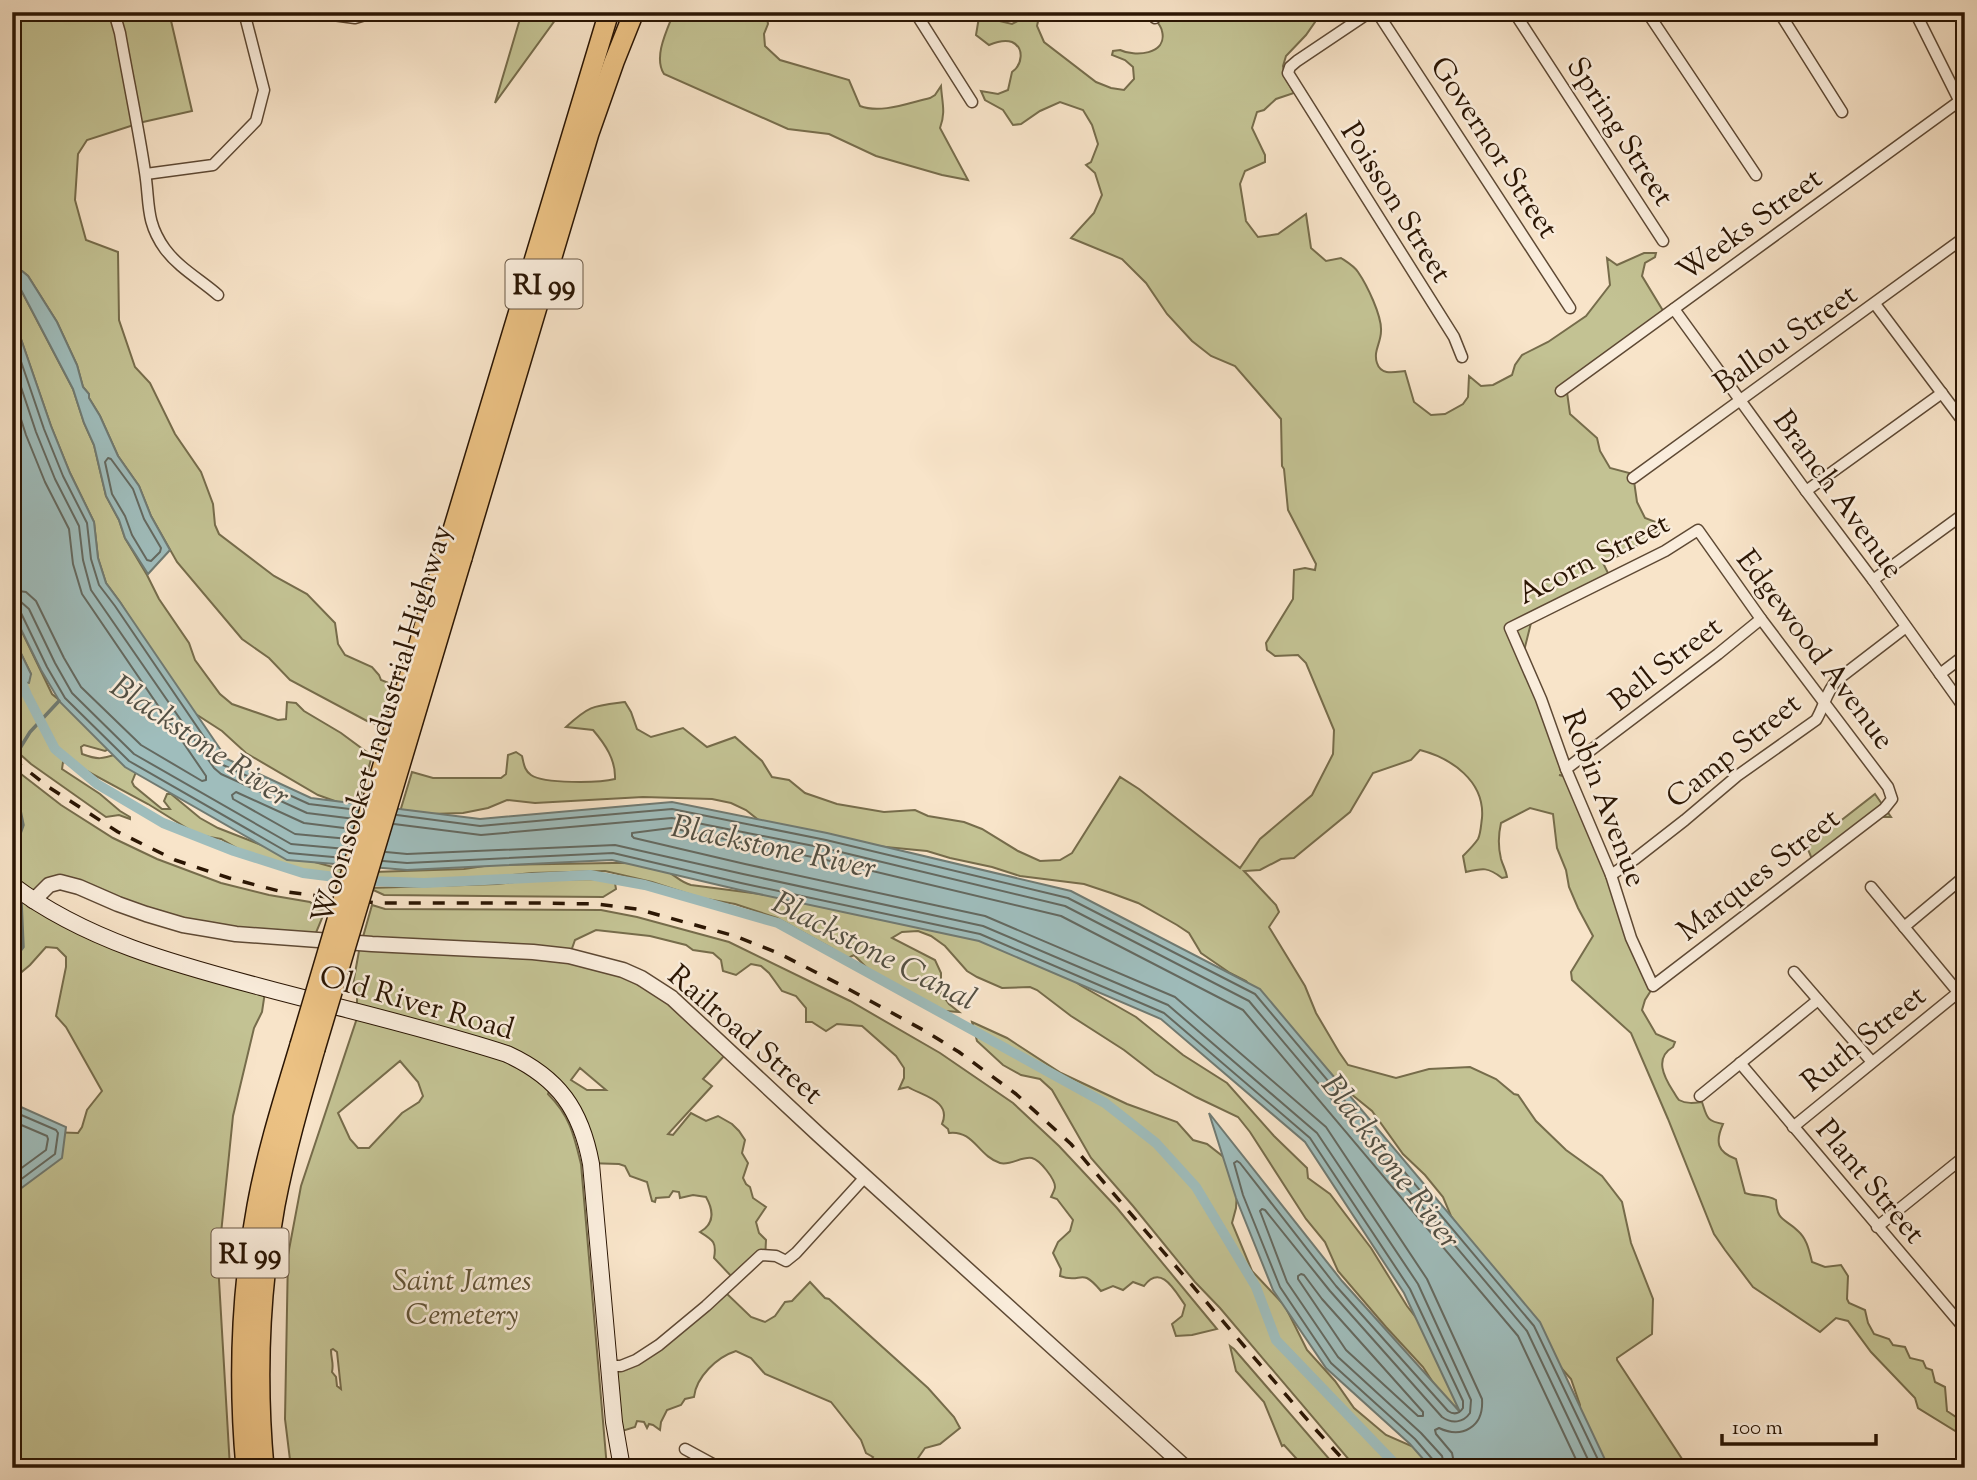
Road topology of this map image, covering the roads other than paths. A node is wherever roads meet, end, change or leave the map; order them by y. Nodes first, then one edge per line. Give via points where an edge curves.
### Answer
1 (114, 12) edge
2 (244, 12) edge
3 (311, 12) edge
4 (375, 12) edge
5 (609, 12) edge
6 (634, 12) edge
7 (915, 12) edge
8 (1370, 12) edge
9 (1377, 12) edge
10 (1514, 12) edge
11 (1647, 12) edge
12 (1779, 12) edge
13 (1914, 12) edge
14 (1961, 99) edge
15 (972, 102) dead end
16 (1842, 112) dead end
17 (1965, 113) edge
18 (146, 174) junction
19 (1756, 175) dead end
20 (1965, 237) edge
21 (1663, 241) dead end
22 (218, 296) dead end
23 (1875, 304) junction
24 (1570, 308) dead end
25 (1674, 309) junction
26 (1462, 358) dead end
27 (1561, 391) dead end
28 (1942, 393) junction
29 (1739, 400) junction
30 (1965, 424) edge
31 (1633, 478) dead end
32 (1806, 491) junction
33 (1965, 513) edge
34 (1698, 530) joint
35 (454, 555) junction
36 (1873, 580) junction
37 (1761, 618) junction
38 (1906, 626) junction
39 (1510, 628) joint
40 (1965, 655) edge
41 (1940, 674) junction
42 (1824, 701) junction
43 (1965, 709) edge
44 (1566, 769) junction
45 (1892, 799) joint
46 (1611, 875) junction
47 (1965, 876) edge
48 (12, 885) edge
49 (1871, 887) dead end
50 (33, 901) junction
51 (1904, 927) junction
52 (1794, 972) dead end
53 (1653, 986) joint
54 (1962, 989) edge
55 (1818, 1000) junction
56 (307, 1047) junction
57 (1872, 1062) junction
58 (1740, 1063) junction
59 (1700, 1096) dead end
60 (1793, 1127) junction
61 (1965, 1156) edge
62 (866, 1175) junction
63 (1877, 1227) junction
64 (1964, 1326) edge
65 (609, 1366) junction
66 (685, 1449) dead end
67 (246, 1468) edge
68 (264, 1468) edge
69 (622, 1468) edge
70 (720, 1468) edge
71 (1186, 1468) edge

1 - 18 street
2 - 18 street via 264,90 257,121 213,164
3 - 4 street via 355,18
5 - 35 highway, Woonsocket Industrial Highway / RI 99
6 - 35 highway, Woonsocket Industrial Highway / RI 99 via 589,132
7 - 15 street
8 - 26 street, Poisson Street via 1297,61 1288,74 1454,337
9 - 24 street, Governor Street
10 - 21 street, Spring Street
11 - 19 street
12 - 16 street
13 - 14 street
14 - 17 street
14 - 25 street, Weeks Street
18 - 22 street via 153,229 182,268
20 - 23 street, Ballou Street
23 - 28 street
23 - 29 street, Ballou Street
25 - 27 street, Weeks Street
25 - 29 street, Branch Avenue
28 - 30 street
28 - 32 street
29 - 31 street, Ballou Street
29 - 32 street, Branch Avenue
32 - 36 street, Branch Avenue
33 - 36 street
34 - 37 street, Edgewood Avenue
34 - 39 street, Acorn Street
35 - 56 highway, Woonsocket Industrial Highway / RI 99, bridge
36 - 38 street, Branch Avenue
37 - 42 street, Edgewood Avenue
37 - 44 street, Bell Street
38 - 41 street, Branch Avenue
38 - 42 street, Camp Street via 1837,680
39 - 44 street, Robin Avenue
40 - 41 street
41 - 43 street, Branch Avenue
42 - 45 street, Edgewood Avenue via 1888,787
42 - 46 street, Camp Street via 1816,720
44 - 46 street, Robin Avenue
45 - 53 street, Marques Street
46 - 53 street, Robin Avenue via 1631,938
47 - 51 street
48 - 50 main road, Old River Road
49 - 51 street
50 - 62 street, Railroad Street via 49,885 60,882 183,925 236,934 534,952 623,970 672,998
50 - 65 main road, Old River Road via 120,944 231,979 485,1047 538,1072 560,1092 584,1132 591,1164
51 - 54 street
52 - 55 street
54 - 57 street, Ruth Street
55 - 57 street
55 - 58 street
56 - 67 highway, Woonsocket Industrial Highway / RI 99 via 276,1126 254,1224 242,1370
56 - 68 highway, Woonsocket Industrial Highway / RI 99 via 266,1262 259,1354
57 - 60 street, Ruth Street
58 - 59 street
58 - 60 street, Plant Street
60 - 63 street, Plant Street
61 - 63 street
62 - 65 street via 786,1261 761,1255 659,1345 636,1360
62 - 71 street, Railroad Street
63 - 64 street, Plant Street
65 - 69 main road, Old River Road
66 - 70 street

